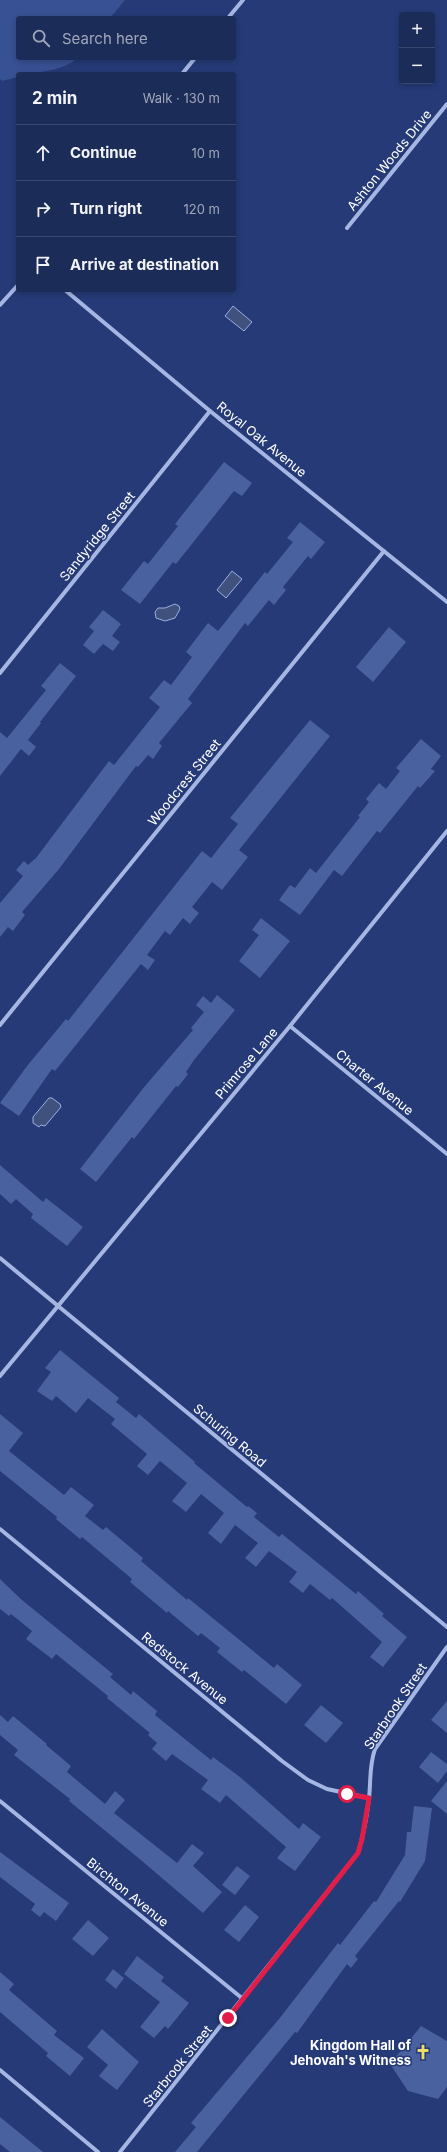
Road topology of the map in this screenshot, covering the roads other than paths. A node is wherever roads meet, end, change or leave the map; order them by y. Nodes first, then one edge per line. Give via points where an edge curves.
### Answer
1 (243, 0) edge
2 (230, 16) edge
3 (193, 60) edge
4 (184, 72) edge
5 (447, 104) edge
6 (348, 228) dead end
7 (16, 287) edge
8 (68, 292) edge
9 (0, 305) edge
10 (210, 411) junction
11 (384, 550) junction
12 (447, 602) edge
13 (0, 673) edge
14 (447, 831) edge
15 (0, 1025) edge
16 (290, 1026) junction
17 (447, 1154) edge
18 (0, 1258) edge
19 (59, 1306) junction
20 (0, 1376) edge
21 (0, 1530) edge
22 (447, 1627) edge
23 (447, 1647) edge
24 (369, 1798) junction
25 (0, 1801) edge
26 (243, 1999) junction
27 (0, 2070) edge
28 (98, 2152) edge
29 (120, 2152) edge

1 - 2 street
3 - 4 street
5 - 6 street, Ashton Woods Drive
7 - 9 street
8 - 10 street, Royal Oak Avenue
10 - 11 street, Royal Oak Avenue
10 - 13 street, Sandyridge Street
11 - 12 street, Royal Oak Avenue
11 - 15 street, Woodcrest Street
14 - 16 street, Primrose Lane
16 - 17 street, Charter Avenue
16 - 19 street, Primrose Lane
18 - 19 street, Schuring Road
19 - 20 street, Primrose Lane
19 - 22 street, Schuring Road
21 - 24 street, Redstock Avenue via 308,1780 327,1789
23 - 24 street, Starbrook Street via 375,1749 370,1762
24 - 26 street, Starbrook Street via 358,1853
25 - 26 street, Birchton Avenue
26 - 29 street, Starbrook Street
27 - 28 street

